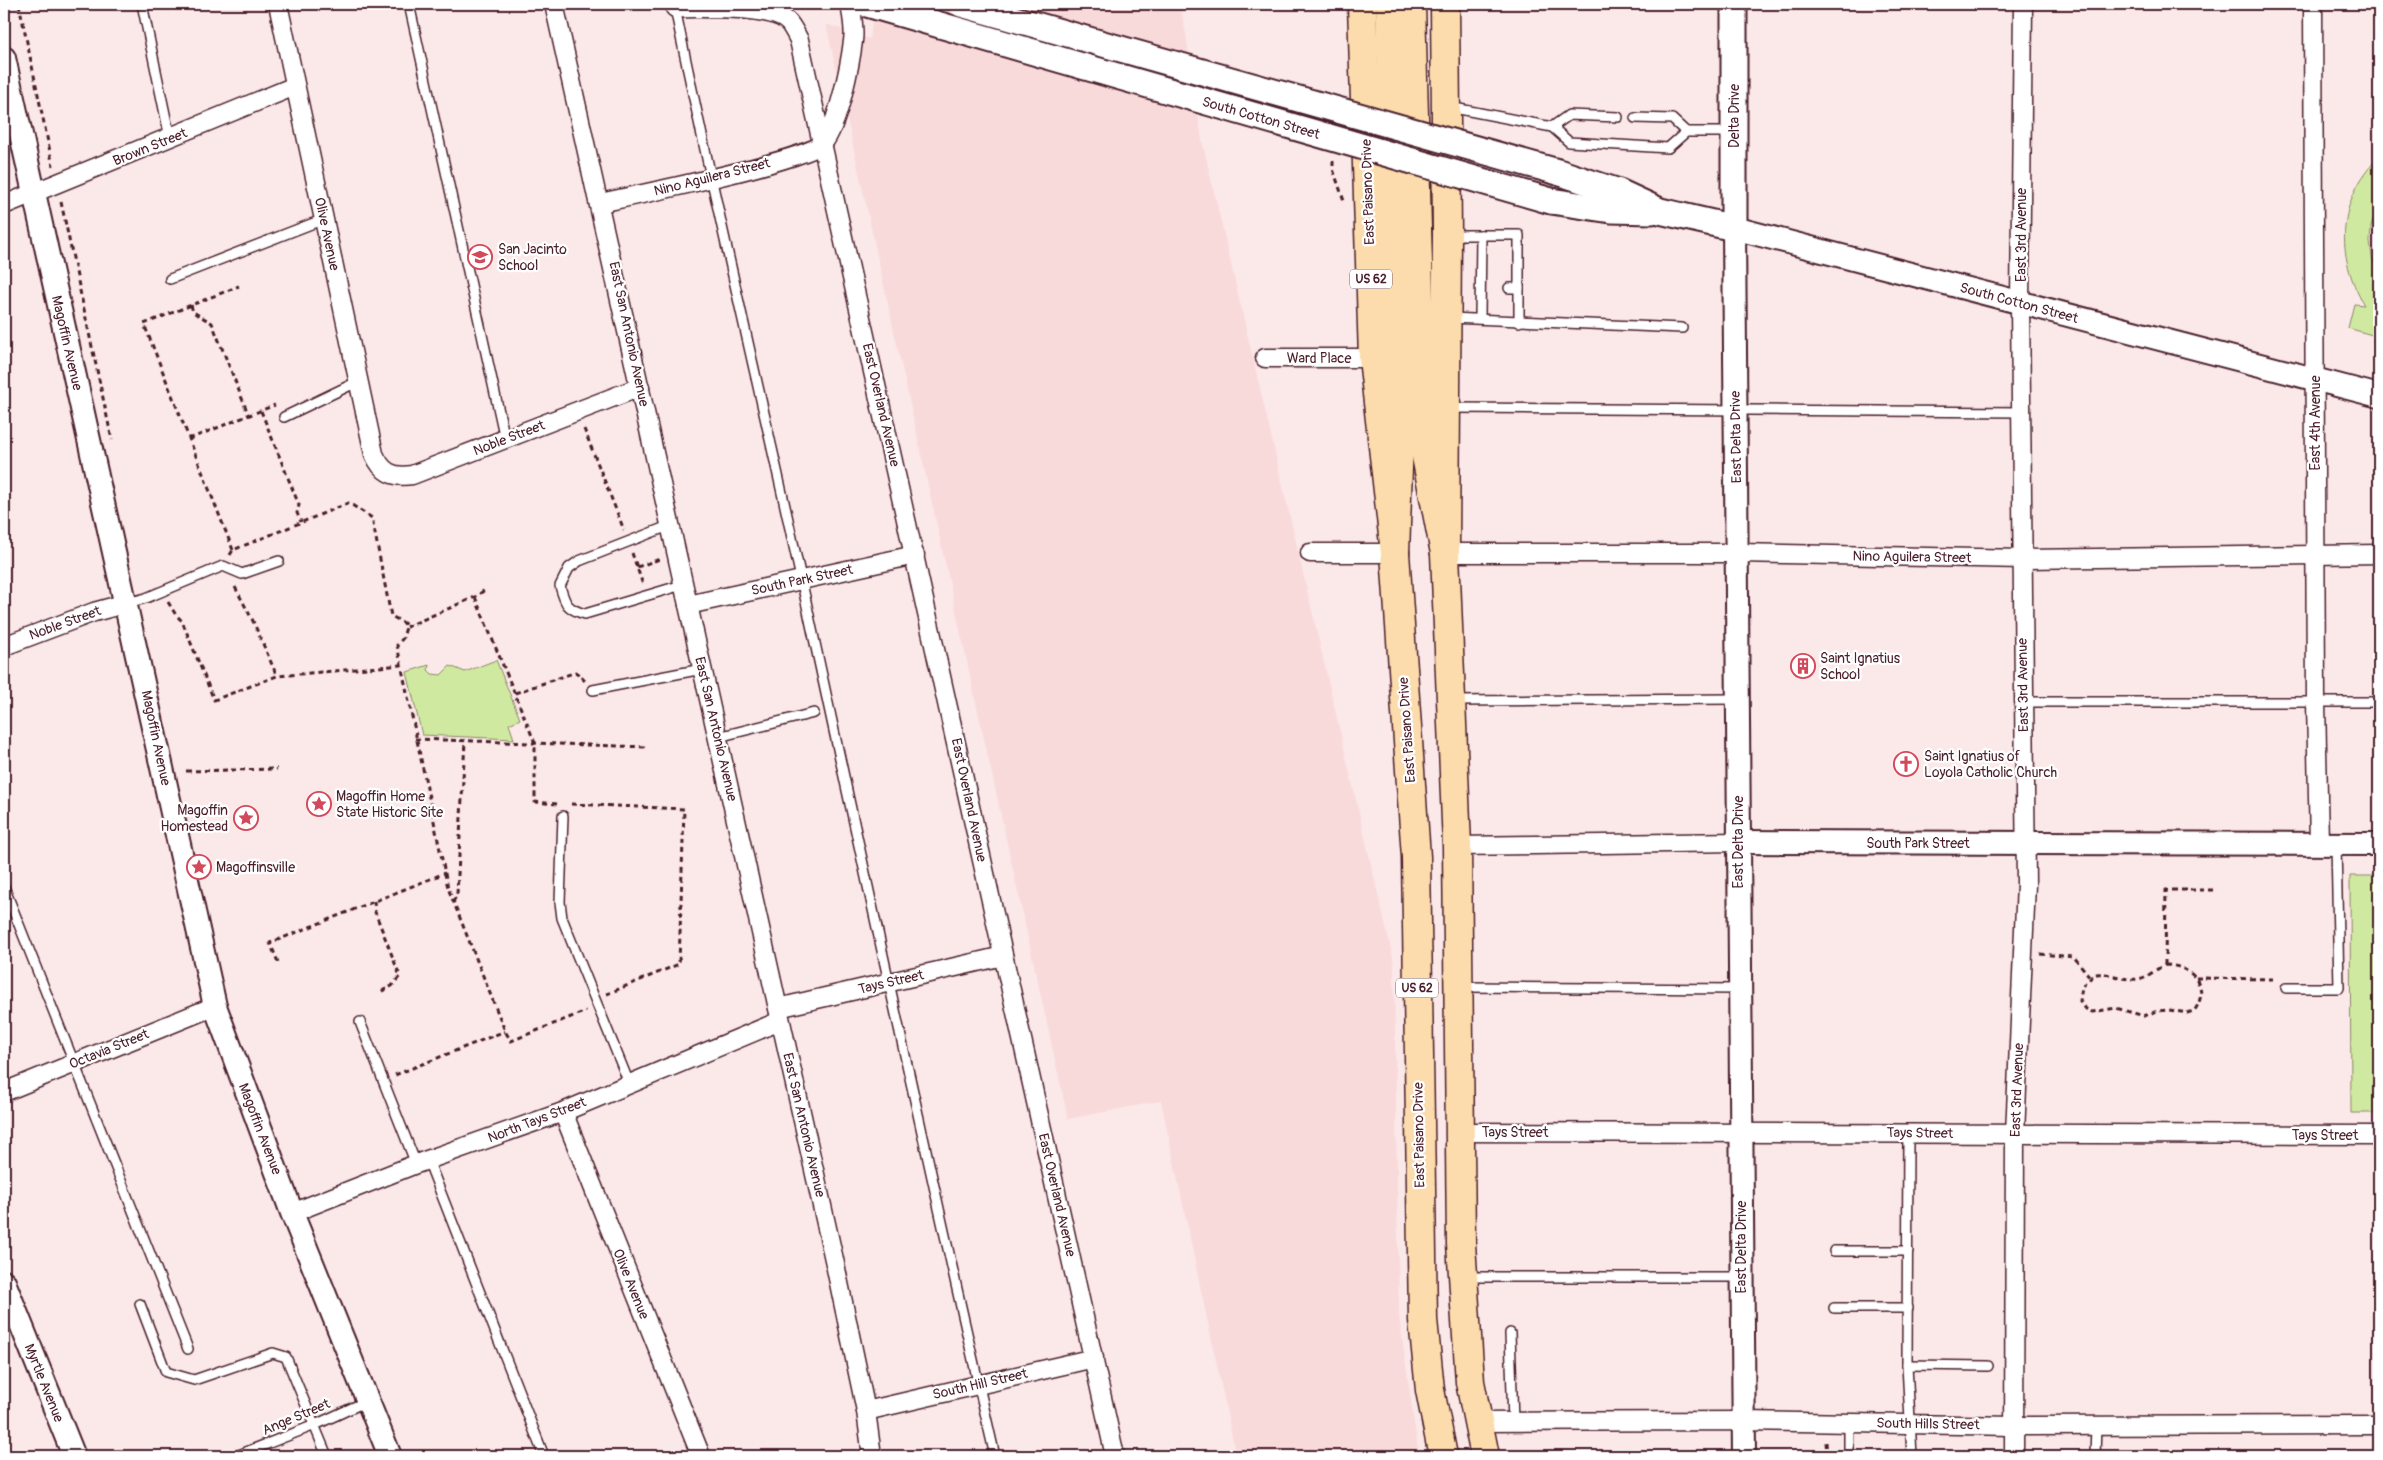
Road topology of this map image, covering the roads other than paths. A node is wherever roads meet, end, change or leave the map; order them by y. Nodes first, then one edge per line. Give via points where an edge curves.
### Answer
1 (142, 4) edge
2 (278, 4) edge
3 (408, 4) edge
4 (554, 4) edge
5 (850, 4) edge
6 (867, 4) edge
7 (961, 4) edge
8 (1362, 4) edge
9 (1390, 4) edge
10 (1411, 4) edge
11 (1445, 4) edge
12 (1734, 4) edge
13 (2023, 4) edge
14 (2313, 4) edge
15 (675, 8) joint
16 (4, 58) edge
17 (295, 86) junction
18 (1446, 106) junction
19 (1618, 117) dead end
20 (1635, 118) dead end
21 (1552, 127) junction
22 (1686, 132) junction
23 (1734, 132) junction
24 (170, 138) junction
25 (822, 144) junction
26 (710, 179) junction
27 (33, 194) junction
28 (600, 203) junction
29 (4, 205) edge
30 (1660, 211) junction
31 (324, 219) junction
32 (1734, 228) junction
33 (1447, 235) junction
34 (1481, 235) junction
35 (170, 279) dead end
36 (1508, 288) dead end
37 (1519, 288) junction
38 (2020, 304) junction
39 (1447, 318) junction
40 (1480, 318) junction
41 (1519, 322) junction
42 (1682, 328) dead end
43 (1266, 358) dead end
44 (1373, 358) junction
45 (2315, 377) junction
46 (360, 381) junction
47 (640, 387) junction
48 (2379, 396) edge
49 (1445, 408) junction
50 (1736, 411) junction
51 (2021, 412) junction
52 (284, 417) dead end
53 (505, 439) junction
54 (378, 464) joint
55 (670, 525) junction
56 (1310, 553) dead end
57 (1395, 553) junction
58 (1445, 553) junction
59 (1738, 553) junction
60 (2315, 553) junction
61 (2379, 554) edge
62 (915, 555) junction
63 (2023, 559) junction
64 (279, 561) dead end
65 (801, 580) junction
66 (682, 585) junction
67 (127, 603) junction
68 (688, 605) junction
69 (4, 646) edge
70 (702, 669) junction
71 (593, 690) road end
72 (1737, 699) junction
73 (1451, 701) junction
74 (2023, 702) junction
75 (2316, 702) junction
76 (2379, 702) edge
77 (814, 712) dead end
78 (718, 736) junction
79 (563, 816) dead end
80 (1738, 842) junction
81 (2026, 843) junction
82 (2328, 843) junction
83 (2379, 844) edge
84 (1458, 846) junction
85 (4, 887) edge
86 (1003, 956) junction
87 (888, 983) junction
88 (1459, 987) junction
89 (2286, 988) road end
90 (1740, 989) junction
91 (215, 1006) junction
92 (779, 1014) junction
93 (360, 1022) dead end
94 (73, 1063) junction
95 (629, 1083) junction
96 (4, 1092) edge
97 (563, 1112) junction
98 (1461, 1132) junction
99 (1742, 1132) junction
100 (1908, 1133) junction
101 (2014, 1134) junction
102 (2379, 1134) edge
103 (422, 1162) junction
104 (292, 1213) junction
105 (1834, 1251) dead end
106 (1908, 1251) junction
107 (1462, 1277) junction
108 (1741, 1277) junction
109 (4, 1282) edge
110 (140, 1304) dead end
111 (1834, 1308) dead end
112 (1908, 1308) junction
113 (1510, 1333) dead end
114 (188, 1350) dead end
115 (1094, 1358) junction
116 (1907, 1365) junction
117 (1988, 1366) dead end
118 (978, 1384) junction
119 (367, 1401) junction
120 (866, 1411) junction
121 (1744, 1421) junction
122 (1477, 1422) junction
123 (1513, 1422) junction
124 (1911, 1422) junction
125 (1849, 1423) junction
126 (315, 1425) junction
127 (2379, 1425) edge
128 (2013, 1426) junction
129 (2096, 1426) junction
130 (74, 1456) edge
131 (236, 1456) edge
132 (327, 1456) edge
133 (390, 1456) edge
134 (544, 1456) edge
135 (701, 1456) edge
136 (872, 1456) edge
137 (995, 1456) edge
138 (1115, 1456) edge
139 (1444, 1456) edge
140 (1485, 1456) edge
141 (1744, 1456) edge
142 (1850, 1456) edge
143 (1912, 1456) edge
144 (2014, 1456) edge
145 (2096, 1456) edge

1 - 24 lane
2 - 17 street, Olive Avenue
3 - 53 lane
4 - 28 street, East San Antonio Avenue
5 - 25 street via 853,41 834,122
6 - 30 main road, South Cotton Street, bridge via 1551,201 1610,210
7 - 30 main road, South Cotton Street, bridge via 1558,172 1619,192
8 - 44 main road, East Paisano Drive / US 62
9 - 57 main road via 1399,439
10 - 58 main road via 1422,413 1426,456
11 - 18 main road
12 - 23 main road, Delta Drive
13 - 38 street, East 3rd Avenue
14 - 45 street, East 4th Avenue
15 - 25 street, East Overland Avenue via 760,11 775,14 788,22 799,40
15 - 26 lane
16 - 27 street, Magoffin Avenue
17 - 24 street, Brown Street
17 - 31 street, Olive Avenue
18 - 21 lane
18 - 33 main road
19 - 21 lane via 1569,115
20 - 22 lane via 1672,119
21 - 22 lane via 1569,142 1668,148
22 - 23 lane
23 - 32 main road, Delta Drive
24 - 27 street, Brown Street
25 - 26 street, Nino Aguilera Street via 805,153
25 - 62 street, East Overland Avenue
26 - 28 street, Nino Aguilera Street
26 - 65 lane
27 - 29 street, Brown Street
27 - 67 street, Magoffin Avenue
28 - 47 street, East San Antonio Avenue
30 - 32 main road, South Cotton Street
31 - 35 lane
31 - 46 street, Olive Avenue
32 - 38 street, South Cotton Street
32 - 50 street, East Delta Drive
33 - 34 lane
33 - 39 main road
34 - 37 lane via 1519,235 1514,254
34 - 40 lane via 1484,287
36 - 37 lane
37 - 41 lane
38 - 45 street, South Cotton Street
38 - 51 street, East 3rd Avenue
39 - 40 lane
39 - 49 main road
40 - 41 lane
41 - 42 lane
43 - 44 street, Ward Place
44 - 57 main road, East Paisano Drive / US 62
45 - 48 street, South Cotton Street
45 - 60 street, East 4th Avenue
46 - 52 lane
46 - 54 street, Olive Avenue
47 - 53 street, Noble Street
47 - 55 street, East San Antonio Avenue
49 - 50 lane
49 - 58 main road
50 - 51 lane
50 - 59 street, East Delta Drive
51 - 63 street, East 3rd Avenue
53 - 54 street, Noble Street via 412,475 391,474
55 - 66 street, East San Antonio Avenue
55 - 66 lane via 579,561 569,568 560,586 564,600 572,610 585,614
56 - 57 street
57 - 139 main road, East Paisano Drive / US 62 via 1416,857 1423,1320 1430,1390
58 - 59 street, Nino Aguilera Street
58 - 73 main road
59 - 63 street, Nino Aguilera Street
59 - 72 street, East Delta Drive
60 - 61 street, Nino Aguilera Street
60 - 63 street, Nino Aguilera Street
60 - 75 street, East 4th Avenue
62 - 65 street, South Park Street
62 - 86 street, East Overland Avenue
63 - 74 street, East 3rd Avenue
64 - 67 lane via 242,574 220,567
65 - 68 street, South Park Street
65 - 87 lane
66 - 68 street, East San Antonio Avenue
67 - 69 street, Noble Street
67 - 91 street, Magoffin Avenue
68 - 70 street, East San Antonio Avenue
70 - 71 lane
70 - 78 street, East San Antonio Avenue
72 - 73 lane
72 - 80 street, East Delta Drive
73 - 84 main road
74 - 75 lane
74 - 81 street, East 3rd Avenue
75 - 76 lane
75 - 82 street, East 4th Avenue
77 - 78 lane
78 - 92 street, East San Antonio Avenue
79 - 95 lane via 562,918
80 - 81 street, South Park Street
80 - 84 street, South Park Street
80 - 90 street, East Delta Drive
81 - 82 street, South Park Street
81 - 101 street, East 3rd Avenue
82 - 83 street, South Park Street
82 - 89 lane via 2339,988
84 - 88 main road
85 - 94 lane
86 - 87 street, Tays Street
86 - 115 street, East Overland Avenue
87 - 92 street, Tays Street
87 - 118 lane
88 - 90 lane
88 - 98 main road
90 - 99 street, East Delta Drive
91 - 94 street, Octavia Street
91 - 104 street, Magoffin Avenue
92 - 95 street, North Tays Street
92 - 120 street, East San Antonio Avenue
93 - 103 lane
94 - 96 street, Octavia Street
94 - 114 lane
95 - 97 street, North Tays Street
97 - 103 street, North Tays Street
97 - 135 street, Olive Avenue
98 - 99 street, Tays Street
98 - 107 main road
99 - 100 street, Tays Street
99 - 108 street, East Delta Drive
100 - 101 street, Tays Street
100 - 106 lane
101 - 102 street, Tays Street
101 - 128 street, East 3rd Avenue
103 - 104 street, North Tays Street
103 - 134 lane
104 - 119 street, Magoffin Avenue
105 - 106 lane
106 - 112 lane
107 - 108 lane
107 - 122 main road via 1470,1382
108 - 121 street, East Delta Drive
109 - 130 street, Myrtle Avenue
110 - 126 lane via 166,1372 194,1380 272,1353 286,1357
111 - 112 lane
112 - 116 lane
113 - 123 lane
115 - 118 street, South Hill Street
115 - 138 street, East Overland Avenue
116 - 117 lane
116 - 124 lane
118 - 120 street, South Hill Street
118 - 137 lane
119 - 126 lane, Ange Street
119 - 133 street, Magoffin Avenue
120 - 136 street, East San Antonio Avenue
121 - 123 street, South Hills Street
121 - 125 street, South Hills Street
121 - 141 street, East Delta Drive
122 - 123 street, South Hills Street
122 - 140 main road
124 - 125 street, South Hills Street
124 - 128 street, South Hills Street
124 - 143 lane
125 - 142 lane
126 - 131 lane, Ange Street
126 - 132 lane
127 - 129 street, South Hills Street
128 - 129 street, South Hills Street
128 - 144 street, East 3rd Avenue
129 - 145 lane

